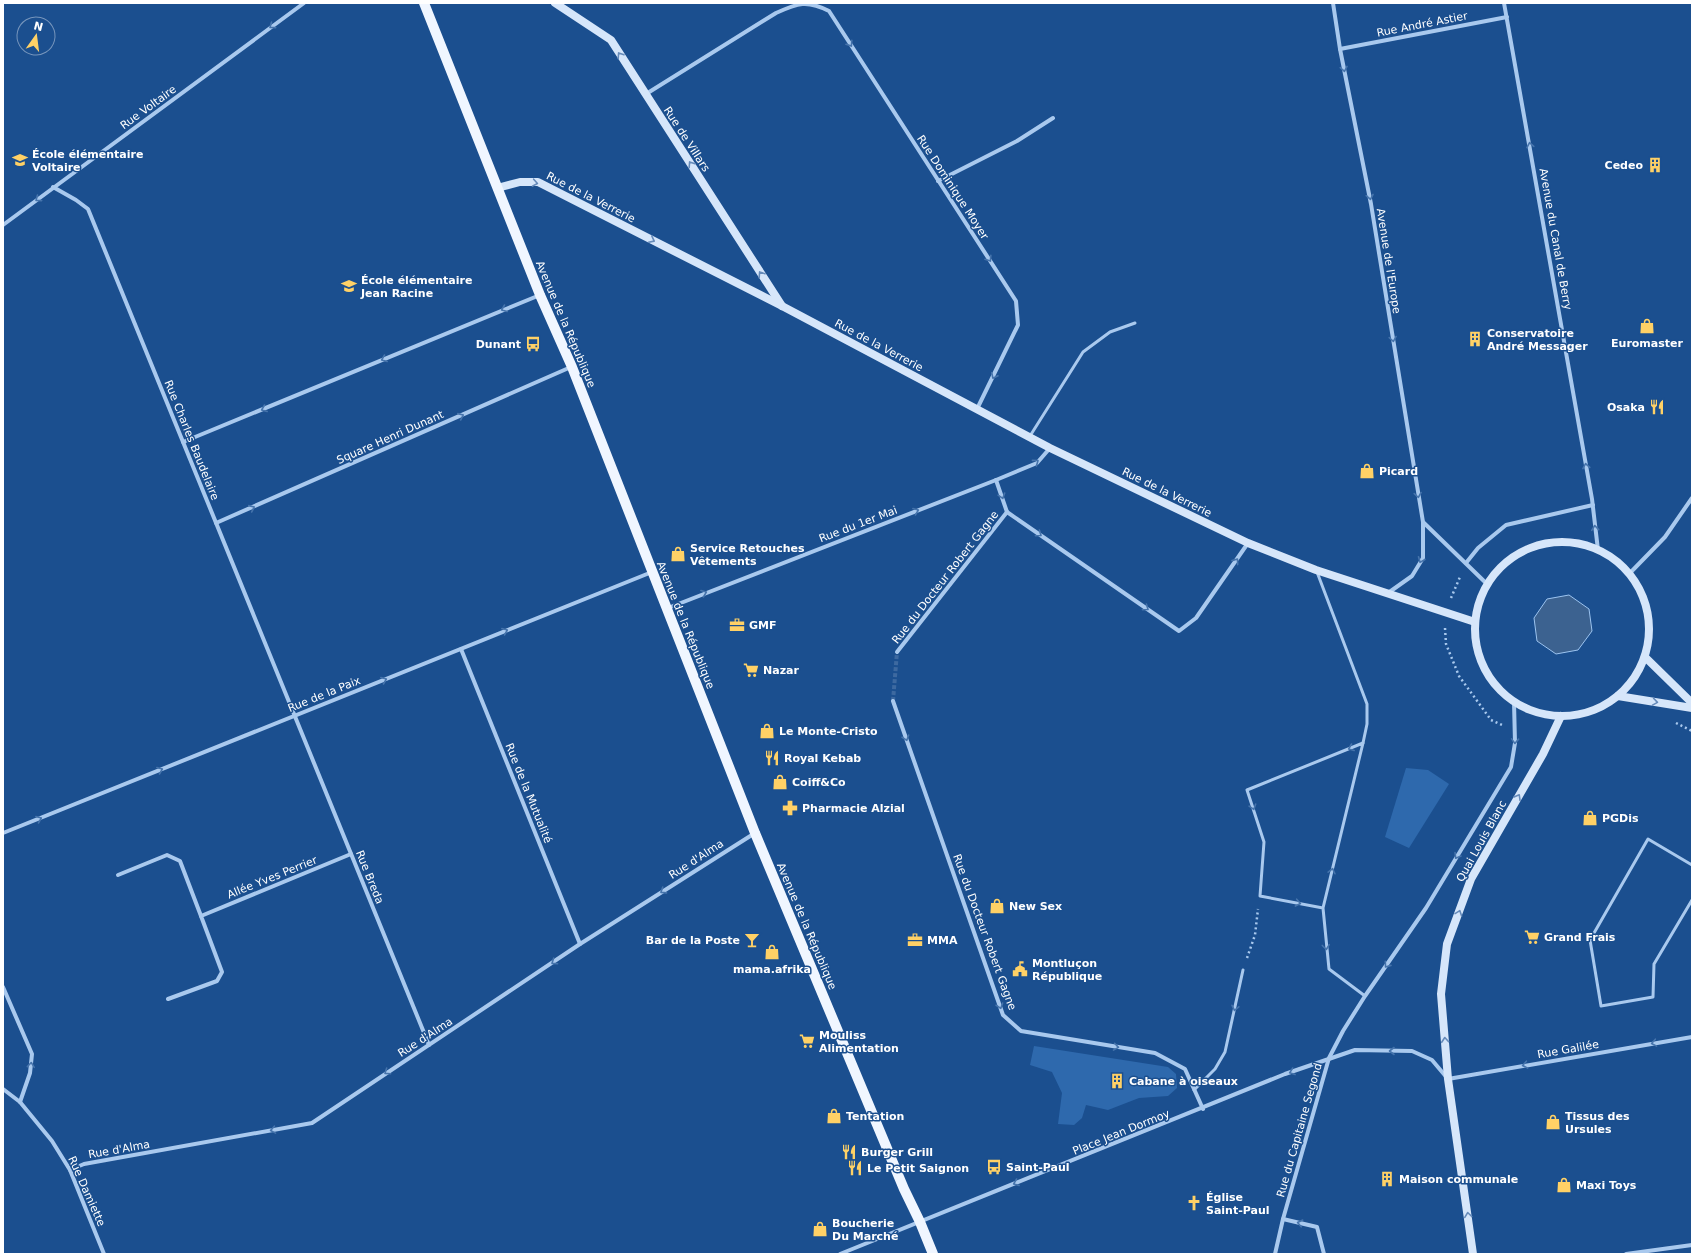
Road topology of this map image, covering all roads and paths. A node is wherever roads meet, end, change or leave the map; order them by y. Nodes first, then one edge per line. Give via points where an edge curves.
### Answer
1 (304, 3) edge
2 (424, 3) edge
3 (555, 3) edge
4 (797, 3) edge
5 (1333, 3) edge
6 (1504, 3) edge
7 (1507, 17) junction
8 (1340, 49) junction
9 (646, 94) junction
10 (1053, 118) dead end
11 (938, 181) junction
12 (53, 187) junction
13 (498, 188) junction
14 (3, 225) edge
15 (540, 295) junction
16 (782, 306) junction
17 (1135, 323) dead end
18 (572, 367) junction
19 (977, 409) junction
20 (1029, 437) junction
21 (183, 442) junction
22 (1050, 448) junction
23 (996, 480) junction
24 (1692, 498) edge
25 (1593, 505) junction
26 (1007, 512) junction
27 (1423, 522) junction
28 (216, 523) junction
29 (1248, 543) junction
30 (1598, 550) junction
31 (1466, 563) junction
32 (1316, 570) junction
33 (652, 572) junction
34 (1629, 574) junction
35 (1487, 584) junction
36 (1388, 593) junction
37 (667, 608) junction
38 (1475, 622) junction
39 (461, 649) junction
40 (897, 652) tunnel mouth
41 (1644, 657) junction
42 (1618, 696) junction
43 (893, 701) tunnel mouth
44 (1514, 702) junction
45 (1692, 703) edge
46 (1692, 708) edge
47 (295, 716) junction
48 (1561, 716) junction
49 (1363, 743) junction
50 (3, 833) edge
51 (755, 833) junction
52 (351, 854) junction
53 (1692, 864) edge
54 (118, 875) dead end
55 (1260, 896) junction
56 (1692, 900) edge
57 (1323, 908) junction
58 (201, 916) junction
59 (580, 944) junction
60 (1243, 970) joint
61 (3, 987) edge
62 (1365, 996) junction
63 (168, 999) dead end
64 (1692, 1037) edge
65 (429, 1045) junction
66 (1329, 1058) junction
67 (1448, 1079) junction
68 (3, 1089) edge
69 (1194, 1090) junction
70 (20, 1102) junction
71 (1203, 1109) junction
72 (70, 1170) junction
73 (1283, 1219) junction
74 (920, 1222) junction
75 (1692, 1245) edge
76 (104, 1254) edge
77 (840, 1254) edge
78 (933, 1254) edge
79 (1275, 1254) edge
80 (1324, 1254) edge
81 (1473, 1254) edge
82 (1626, 1254) edge

1 -> 12 street, Rue Voltaire
2 - 13 main road, Avenue de la République
9 -> 3 main road, Rue de Villars via 611,40
4 - 9 street via 776,13
4 -> 11 street, Rue Dominique Moyer via 817,4 829,12
5 - 8 street, Avenue de l'Europe
6 - 7 street, Avenue du Canal de Berry
7 - 8 street, Rue André Astier
25 -> 7 street, Avenue du Canal de Berry
8 -> 27 street, Avenue de l'Europe via 1371,204
16 -> 9 main road, Rue de Villars
10 - 11 street via 1017,141
11 -> 19 street, Rue Dominique Moyer via 1016,301 1018,325
12 -> 14 street, Rue Voltaire
12 - 21 street, Rue Charles Baudelaire via 88,209
13 - 15 main road, Avenue de la République
13 -> 16 main road, Rue de la Verrerie via 520,182 538,182
15 - 18 main road, Avenue de la République
15 -> 21 street
16 - 19 main road, Rue de la Verrerie
17 - 20 lane via 1110,332 1083,352
28 -> 18 street, Square Henri Dunant
18 - 33 main road, Avenue de la République
19 - 20 main road, Rue de la Verrerie
20 - 22 main road, Rue de la Verrerie
21 - 28 street, Rue Charles Baudelaire
23 -> 22 street, Rue du 1er Mai via 1037,463
22 - 29 main road, Rue de la Verrerie
23 -> 26 street
37 -> 23 street, Rue du 1er Mai
24 - 34 street via 1665,537
30 -> 25 street, Avenue du Canal de Berry
25 - 31 street via 1506,525 1478,548
26 -> 29 street via 1179,630 1196,618
26 - 40 street, Rue du Docteur Robert Gagne
27 - 31 street
27 -> 36 street, Avenue de l'Europe via 1424,558 1412,576
28 - 47 street, Rue Charles Baudelaire
29 - 32 main road, Rue de la Verrerie
30 - 34 main road via 1615,560
30 - 35 main road via 1574,543 1549,543 1524,551 1504,564
31 - 35 street
32 - 36 main road, Rue de la Verrerie
32 - 49 lane via 1367,704 1367,724
33 - 37 main road, Avenue de la République
39 -> 33 street, Rue de la Paix
34 - 41 main road via 1644,599 1649,628
35 - 38 main road via 1479,602
36 - 38 main road, Rue de la Verrerie
37 - 51 main road, Avenue de la République
38 - 44 main road via 1476,645 1483,668 1496,687
47 -> 39 street, Rue de la Paix
39 - 59 street, Rue de la Mutualité
41 - 42 main road via 1634,678
41 - 45 main road
42 -> 46 main road
42 - 48 main road via 1588,712
43 -> 69 street, Rue du Docteur Robert Gagne via 1003,1015 1021,1032 1155,1053 1185,1069
44 - 48 main road via 1537,713
44 -> 62 street, Quai Louis Blanc via 1515,743 1511,767 1426,908
50 -> 47 street, Rue de la Paix
47 - 52 street, Rue Breda
67 -> 48 main road, Quai Louis Blanc via 1441,994 1447,944 1471,879
49 -> 55 lane via 1247,790 1264,842
57 -> 49 lane
51 -> 59 street, Rue d'Alma
51 - 74 main road, Avenue de la République
52 - 58 street, Allée Yves Perrier
52 - 65 street, Rue Breda
53 - 56 lane via 1648,839 1590,940 1602,1006 1653,997 1654,964
54 - 58 street via 167,855 180,860
55 -> 57 lane
55 - 60 path via 1255,935
57 -> 62 lane via 1329,969
58 - 63 street via 222,972 217,981
59 -> 65 street, Rue d'Alma
60 -> 69 lane via 1225,1052 1215,1069
70 -> 61 street via 30,1073 32,1054
62 - 66 street, Quai Louis Blanc
64 -> 67 street, Rue Galilée
65 -> 72 street, Rue d'Alma via 312,1123 84,1164
67 -> 66 street via 1432,1060 1412,1051 1355,1050
66 -> 71 street, Place Jean Dormoy
66 - 73 street, Rue du Capitaine Segond
81 -> 67 main road, Quai Louis Blanc
68 - 70 street, Rue Damiette
69 - 71 street, Rue du Docteur Robert Gagne
70 - 72 street, Rue Damiette via 52,1141
71 -> 74 street, Place Jean Dormoy
72 - 76 street, Rue Damiette
73 - 79 street, Rue du Capitaine Segond
80 -> 73 street via 1317,1227
74 - 77 street, Place Jean Dormoy
74 - 78 main road, Avenue de la République
75 - 82 street

